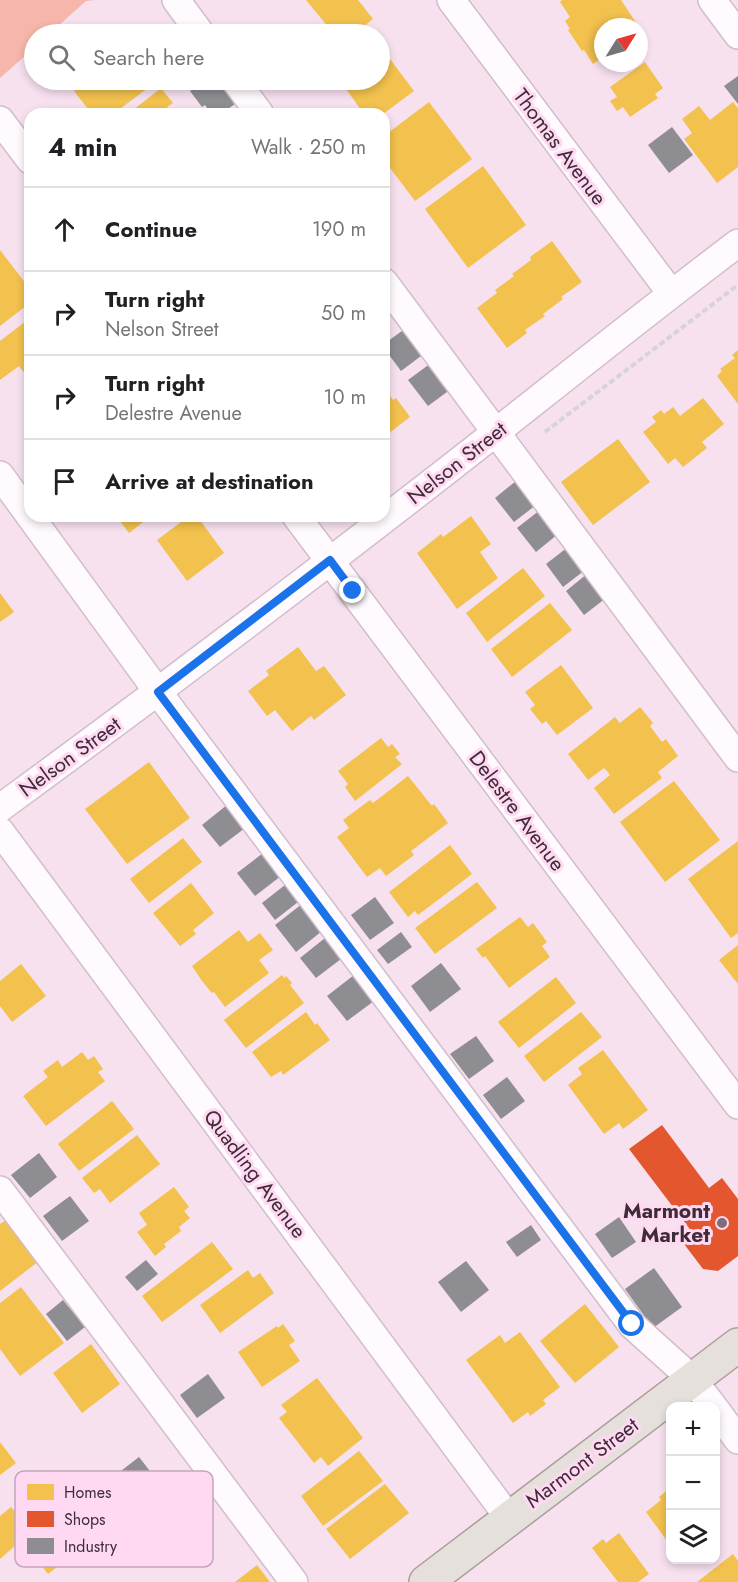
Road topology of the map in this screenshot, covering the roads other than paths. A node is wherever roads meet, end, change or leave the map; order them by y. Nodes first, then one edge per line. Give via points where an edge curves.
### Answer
1 (176, 0) edge
2 (451, 0) edge
3 (712, 0) edge
4 (194, 24) edge
5 (738, 35) edge
6 (242, 90) edge
7 (256, 108) edge
8 (0, 120) edge
9 (24, 152) edge
10 (738, 243) edge
11 (390, 290) edge
12 (671, 294) junction
13 (495, 433) junction
14 (0, 475) edge
15 (24, 508) edge
16 (390, 514) edge
17 (34, 522) edge
18 (301, 522) edge
19 (379, 522) edge
20 (330, 560) junction
21 (158, 692) junction
22 (738, 758) edge
23 (0, 808) edge
24 (0, 831) edge
25 (738, 1105) edge
26 (0, 1190) edge
27 (738, 1345) edge
28 (692, 1379) junction
29 (709, 1402) edge
30 (720, 1416) edge
31 (738, 1440) edge
32 (211, 1471) edge
33 (213, 1474) edge
34 (509, 1518) junction
35 (294, 1582) edge
36 (426, 1582) edge

1 - 4 street
2 - 12 street, Thomas Avenue
3 - 5 street
6 - 7 street
8 - 9 street
10 - 12 street, Nelson Street
11 - 13 street
12 - 13 street, Nelson Street
13 - 16 street, Nelson Street
13 - 22 street
14 - 15 street
17 - 21 street
18 - 20 street, Delestre Avenue
19 - 20 street, Nelson Street
20 - 21 street, Nelson Street
20 - 25 street, Delestre Avenue
21 - 23 street, Nelson Street
21 - 28 street via 632,1324
24 - 34 street, Quadling Avenue
26 - 32 street
27 - 28 main road, Marmont Street
28 - 29 street
28 - 34 main road, Marmont Street
30 - 31 street
33 - 35 street
34 - 36 main road, Marmont Street

